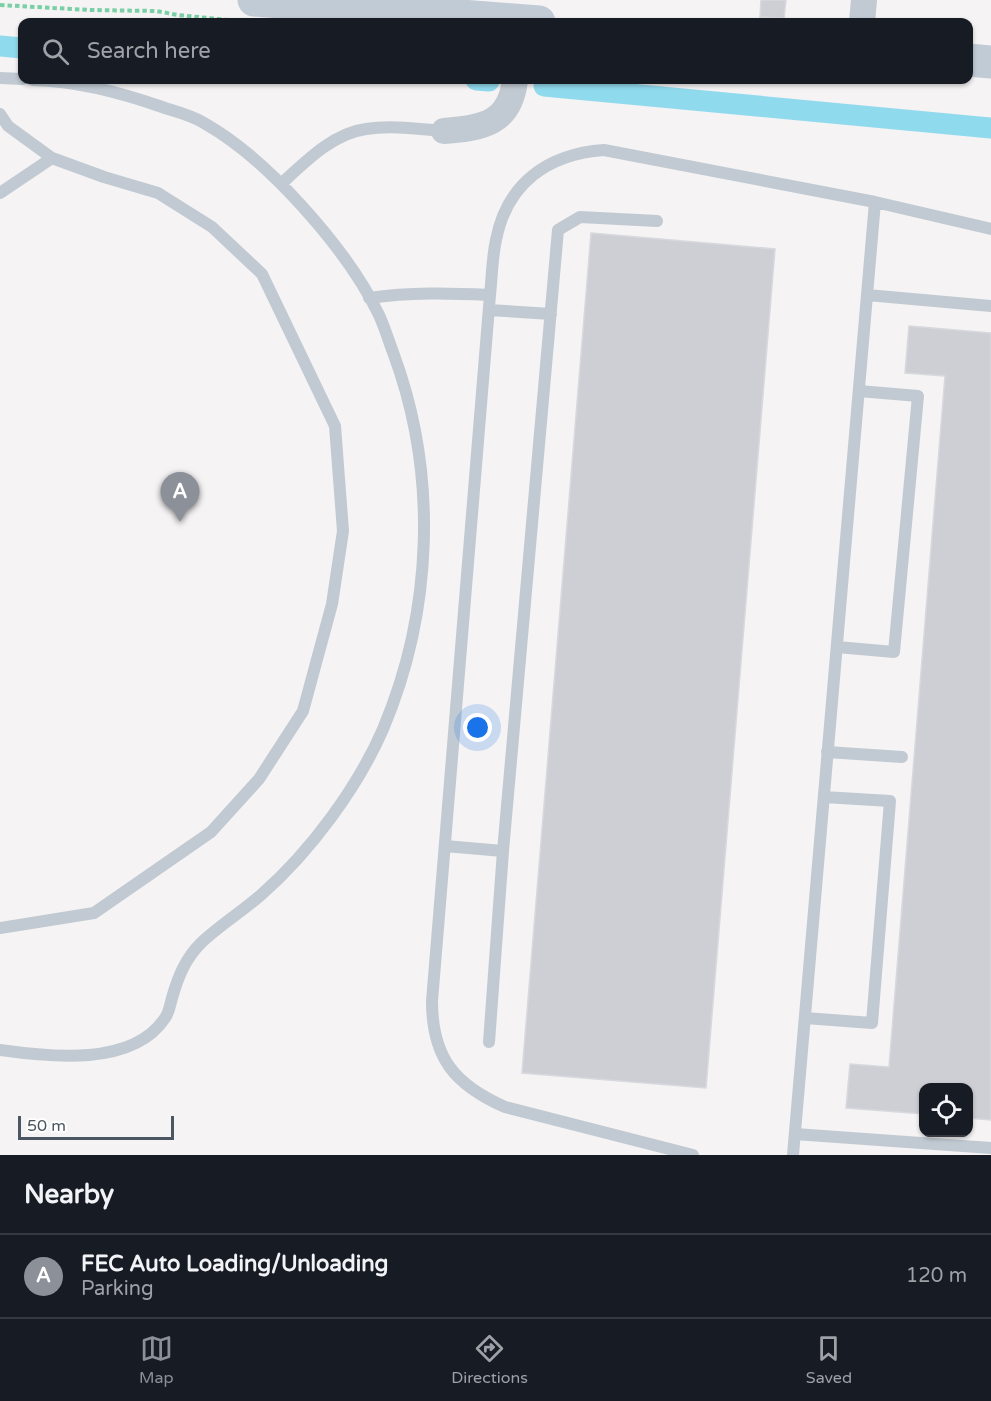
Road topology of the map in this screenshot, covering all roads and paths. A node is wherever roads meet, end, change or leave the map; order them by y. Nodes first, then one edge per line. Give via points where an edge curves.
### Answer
1 (864, 0) edge
2 (0, 5) edge
3 (247, 10) edge
4 (526, 16) edge
5 (862, 18) edge
6 (973, 60) edge
7 (991, 62) edge
8 (0, 78) edge
9 (18, 79) edge
10 (60, 84) edge
11 (514, 84) edge
12 (0, 114) edge
13 (4, 127) edge
14 (444, 131) joint
15 (52, 158) junction
16 (281, 183) junction
17 (0, 193) edge
18 (875, 202) junction
19 (657, 221) dead end
20 (991, 229) edge
21 (490, 295) junction
22 (867, 295) junction
23 (369, 298) junction
24 (991, 306) edge
25 (489, 310) junction
26 (551, 314) junction
27 (859, 391) junction
28 (837, 646) junction
29 (827, 752) junction
30 (902, 757) dead end
31 (824, 797) junction
32 (445, 846) junction
33 (503, 851) junction
34 (0, 928) edge
35 (805, 1018) junction
36 (489, 1042) dead end
37 (0, 1050) edge
38 (795, 1134) junction
39 (991, 1148) edge
40 (693, 1155) edge
41 (793, 1155) edge

1 - 5 street
2 - 3 path via 178,15
3 - 4 street
6 - 7 street
8 - 9 lane
10 - 16 lane via 122,93 201,120
11 - 14 street via 511,101 489,124
12 - 13 lane
13 - 15 lane
14 - 16 lane via 363,129 311,156
15 - 17 lane
15 - 34 lane via 158,193 212,227 262,274 335,426 343,531 332,604 303,711 259,779 211,832 94,913
16 - 23 lane via 322,229
18 - 20 lane
18 - 21 lane via 628,154 586,151 551,162 535,173 507,207 496,240
18 - 22 lane
19 - 26 lane via 580,217 558,231
21 - 23 lane via 438,292
21 - 25 lane
22 - 24 lane
22 - 27 lane
23 - 37 lane via 400,372 423,473 425,543 415,625 382,730 356,780 315,839 264,893 210,935 186,961 166,1017 147,1038 83,1057
25 - 26 lane
25 - 32 lane
26 - 33 lane
27 - 28 lane
27 - 28 lane via 918,396 894,652
28 - 29 lane
29 - 30 lane
29 - 31 lane
31 - 35 lane
31 - 35 lane via 890,801 872,1023
32 - 33 lane
32 - 40 lane via 432,1020 440,1050 455,1074 480,1095 505,1107
33 - 36 lane
35 - 38 lane
38 - 39 lane
38 - 41 lane

